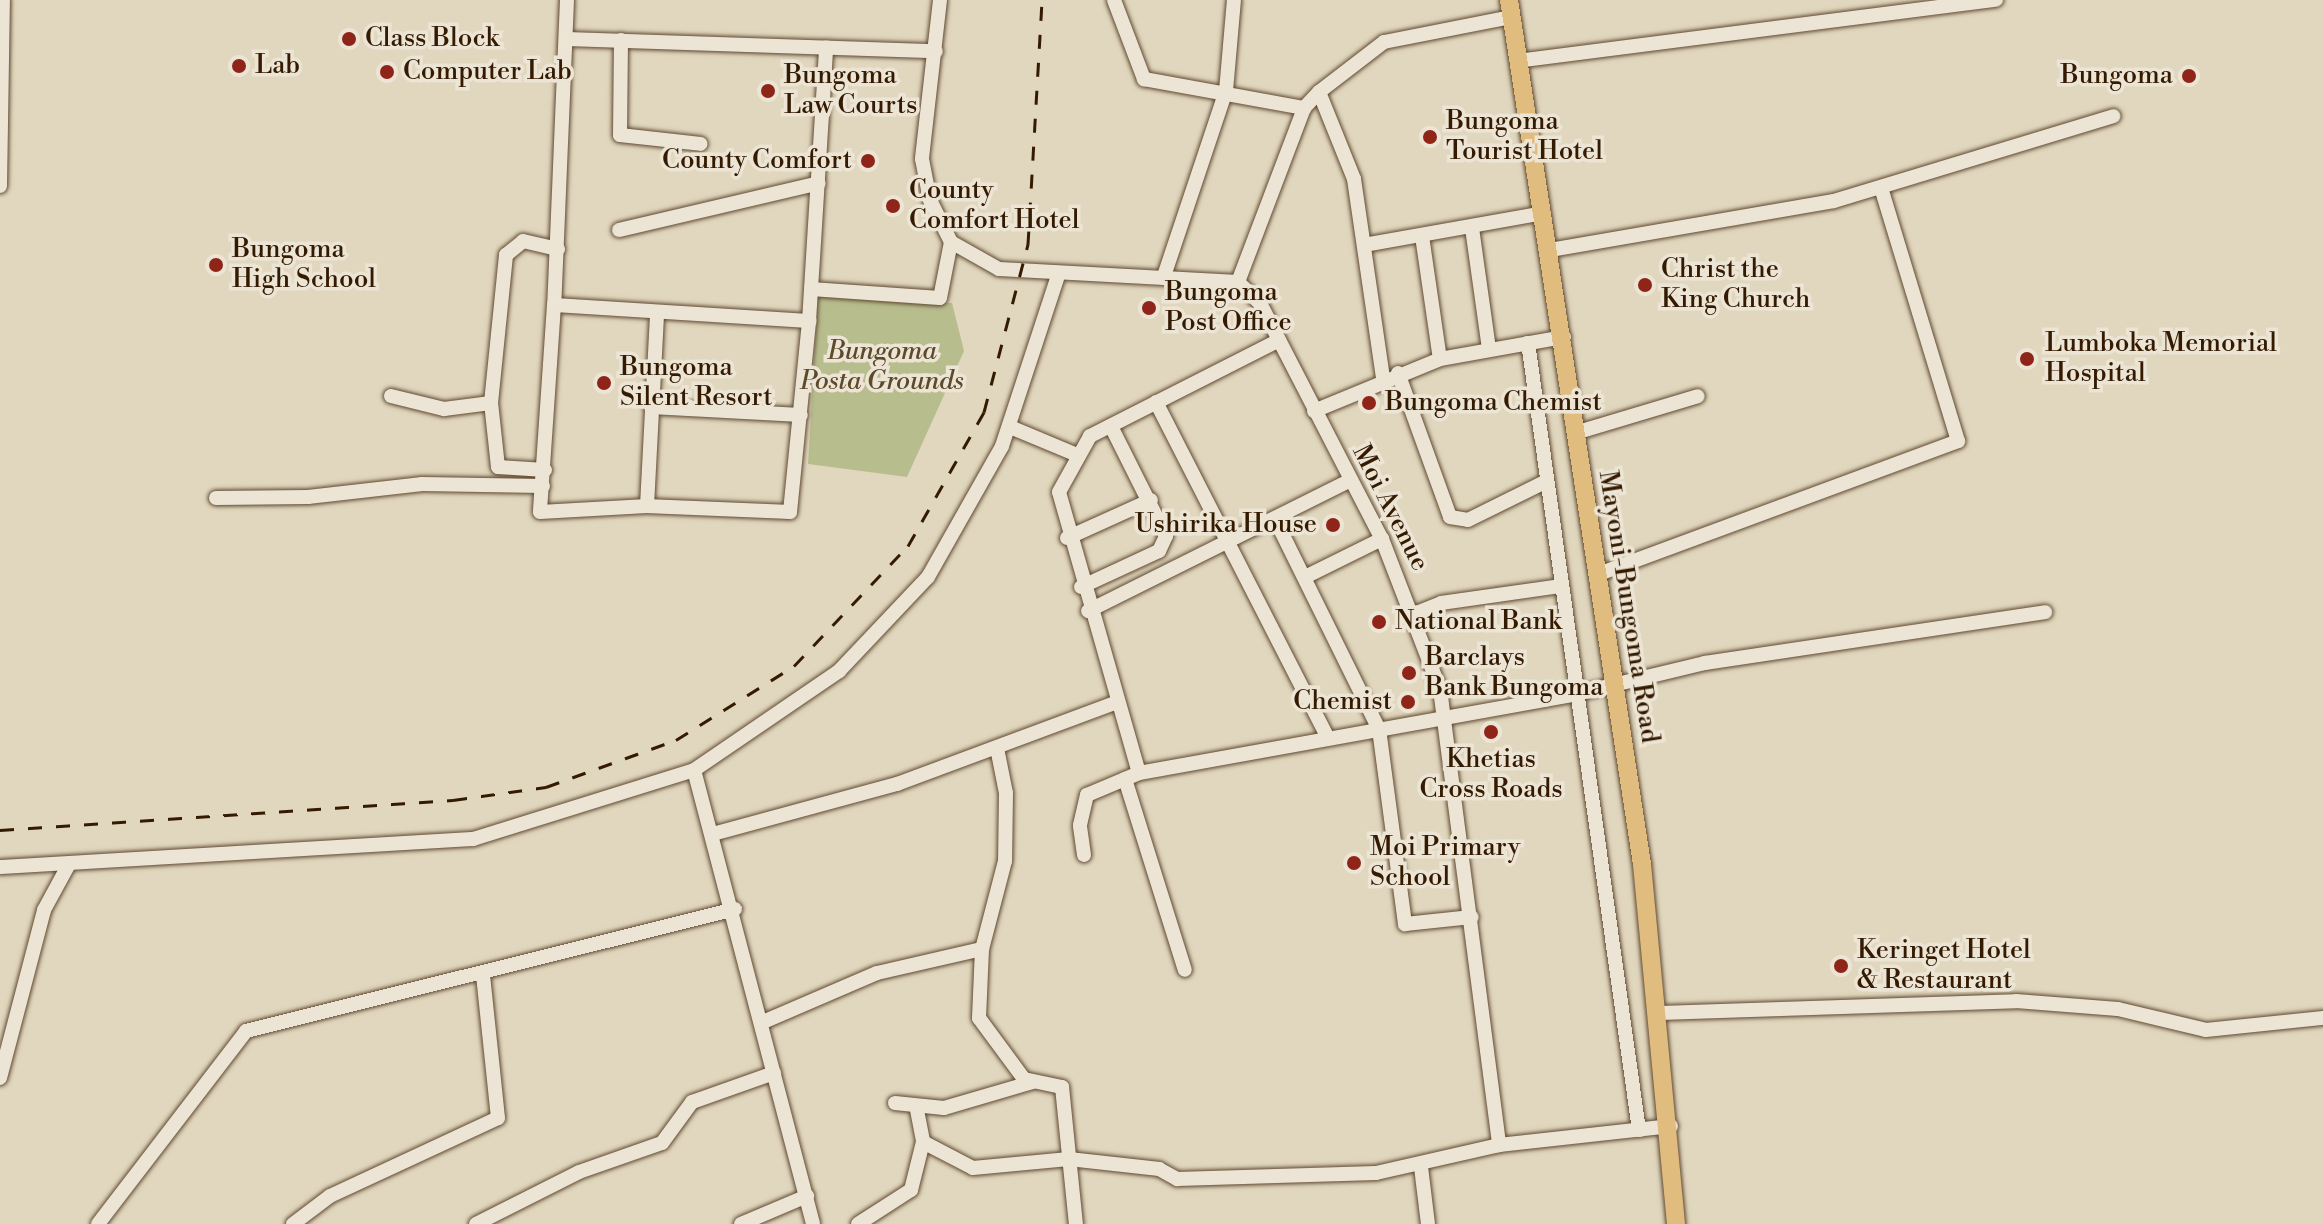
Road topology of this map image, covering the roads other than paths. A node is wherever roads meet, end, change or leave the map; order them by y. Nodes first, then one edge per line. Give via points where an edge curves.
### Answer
1 (3, 0) edge
2 (567, 0) edge
3 (940, 0) edge
4 (1114, 0) edge
5 (1234, 0) edge
6 (1996, 0) edge
7 (1510, 8) edge
8 (566, 39) junction
9 (621, 40) junction
10 (826, 48) junction
11 (936, 51) junction
12 (1517, 61) junction
13 (1226, 91) junction
14 (1319, 92) junction
15 (1304, 108) junction
16 (2113, 116) dead end
17 (701, 144) dead end
18 (819, 183) junction
19 (0, 186) edge
20 (1881, 188) junction
21 (1543, 213) junction
22 (1472, 228) junction
23 (619, 230) dead end
24 (1422, 236) junction
25 (951, 242) junction
26 (1364, 245) junction
27 (558, 249) junction
28 (1550, 250) junction
29 (1059, 273) junction
30 (1164, 276) junction
31 (1238, 282) junction
32 (811, 289) junction
33 (554, 305) junction
34 (657, 315) junction
35 (809, 321) junction
36 (1564, 337) junction
37 (1279, 340) junction
38 (1528, 343) junction
39 (1489, 349) junction
40 (1440, 359) junction
41 (1391, 375) junction
42 (391, 396) dead end
43 (1698, 396) dead end
44 (1156, 402) junction
45 (491, 403) junction
46 (651, 407) junction
47 (1314, 411) junction
48 (801, 415) junction
49 (1111, 426) junction
50 (1010, 427) junction
51 (1575, 433) junction
52 (1075, 454) junction
53 (545, 470) junction
54 (1349, 481) junction
55 (1545, 482) junction
56 (543, 486) junction
57 (216, 498) dead end
58 (1151, 500) junction
59 (647, 506) junction
60 (1276, 521) junction
61 (1067, 538) junction
62 (1382, 539) junction
63 (1227, 546) junction
64 (1596, 575) junction
65 (1307, 576) junction
66 (1560, 586) junction
67 (1081, 587) junction
68 (1088, 611) junction
69 (2045, 612) dead end
70 (1414, 614) junction
71 (1614, 685) junction
72 (1576, 694) junction
73 (1115, 703) junction
74 (1445, 717) junction
75 (1379, 729) junction
76 (1328, 738) junction
77 (997, 748) junction
78 (694, 770) junction
79 (1132, 776) junction
80 (713, 834) junction
81 (1084, 855) dead end
82 (69, 864) junction
83 (0, 867) edge
84 (735, 909) junction
85 (1472, 917) junction
86 (982, 949) junction
87 (1185, 970) dead end
88 (483, 975) junction
89 (1660, 1013) junction
90 (2323, 1018) edge
91 (763, 1022) junction
92 (774, 1073) junction
93 (0, 1078) edge
94 (1033, 1082) junction
95 (895, 1103) dead end
96 (917, 1110) junction
97 (1671, 1126) junction
98 (1639, 1130) junction
99 (923, 1142) junction
100 (1499, 1145) junction
101 (1069, 1159) junction
102 (1421, 1167) junction
103 (807, 1196) junction
104 (98, 1224) edge
105 (293, 1224) edge
106 (476, 1224) edge
107 (741, 1224) edge
108 (813, 1224) edge
109 (858, 1224) edge
110 (1076, 1224) edge
111 (1428, 1224) edge
112 (1676, 1224) edge

1 - 19 street
2 - 8 street
3 - 11 street
4 - 13 street via 1144,79
5 - 13 street
6 - 12 street
7 - 12 main road, Mayoni-Bungoma Road
7 - 14 street via 1384,42
8 - 9 street
8 - 27 street
9 - 10 street
9 - 17 street via 620,135
10 - 11 street
10 - 18 street
11 - 25 street via 922,159 930,200
12 - 21 main road, Mayoni-Bungoma Road
13 - 15 street
13 - 30 street
14 - 15 street
14 - 26 street via 1348,159
15 - 31 street
16 - 20 street
18 - 23 street
18 - 32 street
20 - 28 street via 1723,223
20 - 64 street via 1958,441
21 - 22 street
21 - 28 main road, Mayoni-Bungoma Road
22 - 24 street
22 - 39 street
24 - 26 street
24 - 40 street
25 - 29 street via 999,269
25 - 32 street via 940,298
26 - 41 street
27 - 33 street
27 - 45 street via 523,241 506,255
28 - 36 main road, Mayoni-Bungoma Road
29 - 30 street
29 - 50 street
30 - 31 street
31 - 37 street, Moi Avenue
32 - 35 street
33 - 34 street
33 - 53 street
34 - 35 street
34 - 46 street
35 - 48 street
36 - 38 street
36 - 51 main road, Mayoni-Bungoma Road
37 - 44 street
37 - 47 street, Moi Avenue
38 - 39 street
38 - 55 street
39 - 40 street
40 - 41 street
41 - 47 street
41 - 55 street via 1450,517 1468,520
42 - 45 street via 444,409
43 - 51 street
44 - 49 street
44 - 63 street
45 - 53 street via 498,467
46 - 48 street
46 - 59 street
47 - 54 street, Moi Avenue
48 - 59 street via 790,512
49 - 52 street
49 - 58 street
50 - 52 street
50 - 78 street via 959,533 888,622 801,703
51 - 64 main road, Mayoni-Bungoma Road
52 - 61 street via 1059,492
53 - 56 street
54 - 60 street
54 - 62 street, Moi Avenue
55 - 66 street
56 - 57 street via 422,484 308,497
56 - 59 street via 540,512
58 - 61 street
58 - 67 street via 1166,536 1159,551
60 - 63 street
60 - 65 street
61 - 67 street
62 - 65 street
62 - 70 street, Moi Avenue
63 - 68 street
63 - 76 street
64 - 71 main road, Mayoni-Bungoma Road
65 - 75 street
66 - 70 street via 1441,603
66 - 72 street
67 - 68 street
68 - 73 street
69 - 71 street via 1705,663
70 - 74 street, Moi Avenue
71 - 72 street
71 - 89 main road, Mayoni-Bungoma Road
72 - 74 street
72 - 98 street
73 - 77 street
73 - 79 street
74 - 75 street
74 - 85 street, Moi Avenue
75 - 76 street
75 - 85 street via 1405,924
76 - 79 street
77 - 80 street
77 - 86 street via 1006,793 1005,861
78 - 80 street
78 - 82 street via 473,839
79 - 81 street via 1087,795 1080,825
79 - 87 street
80 - 84 street
82 - 83 street
82 - 93 street via 44,910
84 - 88 street
84 - 91 street
85 - 100 street, Moi Avenue
86 - 91 street via 877,973
86 - 94 street via 979,1018 1005,1062
88 - 104 street via 241,1033
88 - 105 street via 498,1118 330,1196
89 - 90 street via 2016,1001 2118,1009 2206,1030
89 - 97 main road, Mayoni-Bungoma Road
91 - 92 street
92 - 103 street
92 - 106 street via 692,1102 662,1143 567,1177
94 - 96 street
94 - 101 street via 1062,1087
95 - 96 street
96 - 99 street
97 - 98 street
97 - 112 main road, Mayoni-Bungoma Road
98 - 100 street
99 - 101 street via 973,1168
99 - 109 street via 911,1190
100 - 102 street via 1428,1158
101 - 102 street via 1159,1169 1177,1179
101 - 110 street
102 - 111 street
103 - 107 street
103 - 108 street

